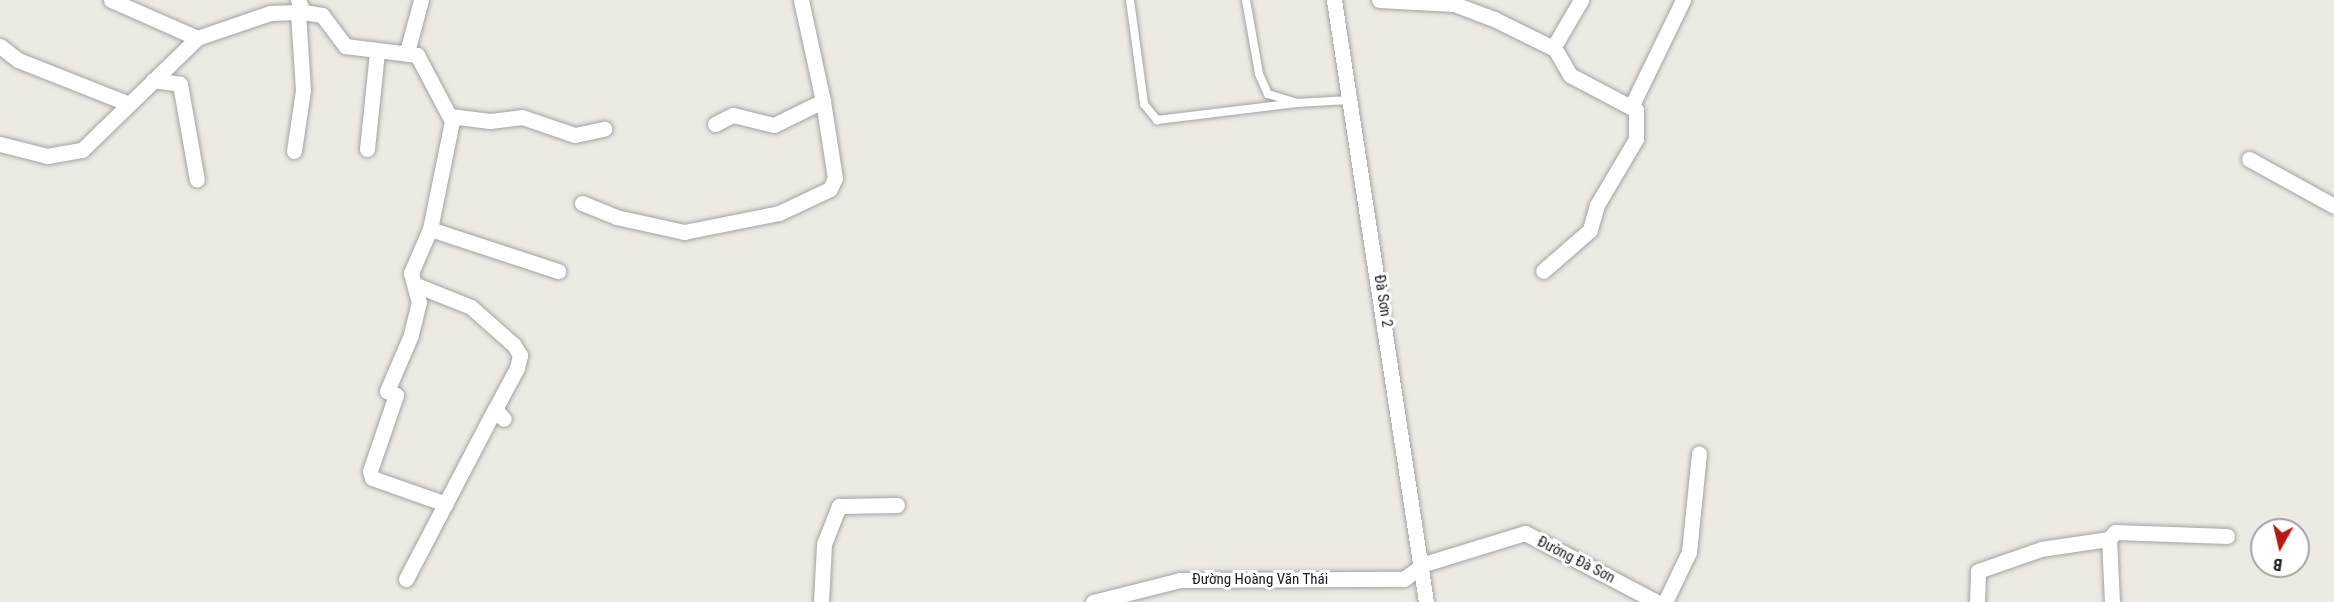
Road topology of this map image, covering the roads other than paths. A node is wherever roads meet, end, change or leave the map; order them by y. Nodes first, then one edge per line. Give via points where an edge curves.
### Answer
1 (111, 0) edge
2 (421, 0) edge
3 (801, 0) edge
4 (1130, 0) edge
5 (1246, 0) edge
6 (1334, 0) edge
7 (1379, 0) edge
8 (1581, 0) edge
9 (1683, 0) edge
10 (300, 8) edge
11 (197, 38) junction
12 (0, 46) edge
13 (1553, 48) junction
14 (407, 52) junction
15 (377, 53) junction
16 (153, 80) junction
17 (1349, 100) junction
18 (823, 101) junction
19 (1297, 103) junction
20 (129, 104) junction
21 (1632, 105) junction
22 (450, 116) junction
23 (715, 124) dead end
24 (604, 129) dead end
25 (0, 144) edge
26 (367, 149) dead end
27 (294, 151) dead end
28 (2249, 159) dead end
29 (197, 180) dead end
30 (582, 203) dead end
31 (2334, 206) edge
32 (430, 229) junction
33 (558, 271) dead end
34 (1543, 271) dead end
35 (416, 285) junction
36 (1699, 454) dead end
37 (446, 504) junction
38 (897, 506) dead end
39 (2227, 536) dead end
40 (2109, 539) junction
41 (1424, 564) junction
42 (406, 579) dead end
43 (821, 602) edge
44 (1094, 602) edge
45 (1426, 602) edge
46 (1657, 602) edge
47 (1665, 602) edge
48 (1977, 602) edge
49 (2112, 602) edge

1 - 11 street
2 - 14 street
3 - 18 street
4 - 19 lane via 1144,104 1157,120
5 - 19 lane via 1259,74 1268,94
6 - 17 street, Đà Sơn 2
7 - 13 street via 1454,4
8 - 13 street
9 - 21 street
10 - 11 street via 233,22
10 - 15 street via 322,15 345,46
10 - 27 street via 303,90
11 - 16 street
12 - 20 street via 18,60
13 - 21 street via 1570,75
14 - 15 street
14 - 22 street via 417,55
15 - 26 street
16 - 20 street
16 - 29 street via 180,84
17 - 19 lane
17 - 41 street, Đà Sơn 2
18 - 23 street via 774,125 733,115
18 - 30 street via 835,178 818,199 732,226 684,232 616,218
20 - 25 street via 82,150 69,155
21 - 34 street via 1639,118 1636,139 1597,205 1590,230
22 - 24 street via 490,121 522,117 575,135
22 - 32 street
28 - 31 street
32 - 33 street
32 - 35 street via 411,273
35 - 37 street via 419,302 411,335 387,391 396,395 370,476
35 - 37 street via 471,307 520,355 500,414
36 - 47 street via 1689,552
37 - 42 street
38 - 43 street via 839,506 824,544
39 - 40 street via 2115,532
40 - 48 street via 2042,549 1978,571
40 - 49 street
41 - 44 street, Đường Hoàng Văn Thái via 1404,579 1180,580
41 - 45 street, Đà Sơn 2
41 - 46 street, Đường Đà Sơn via 1525,533

